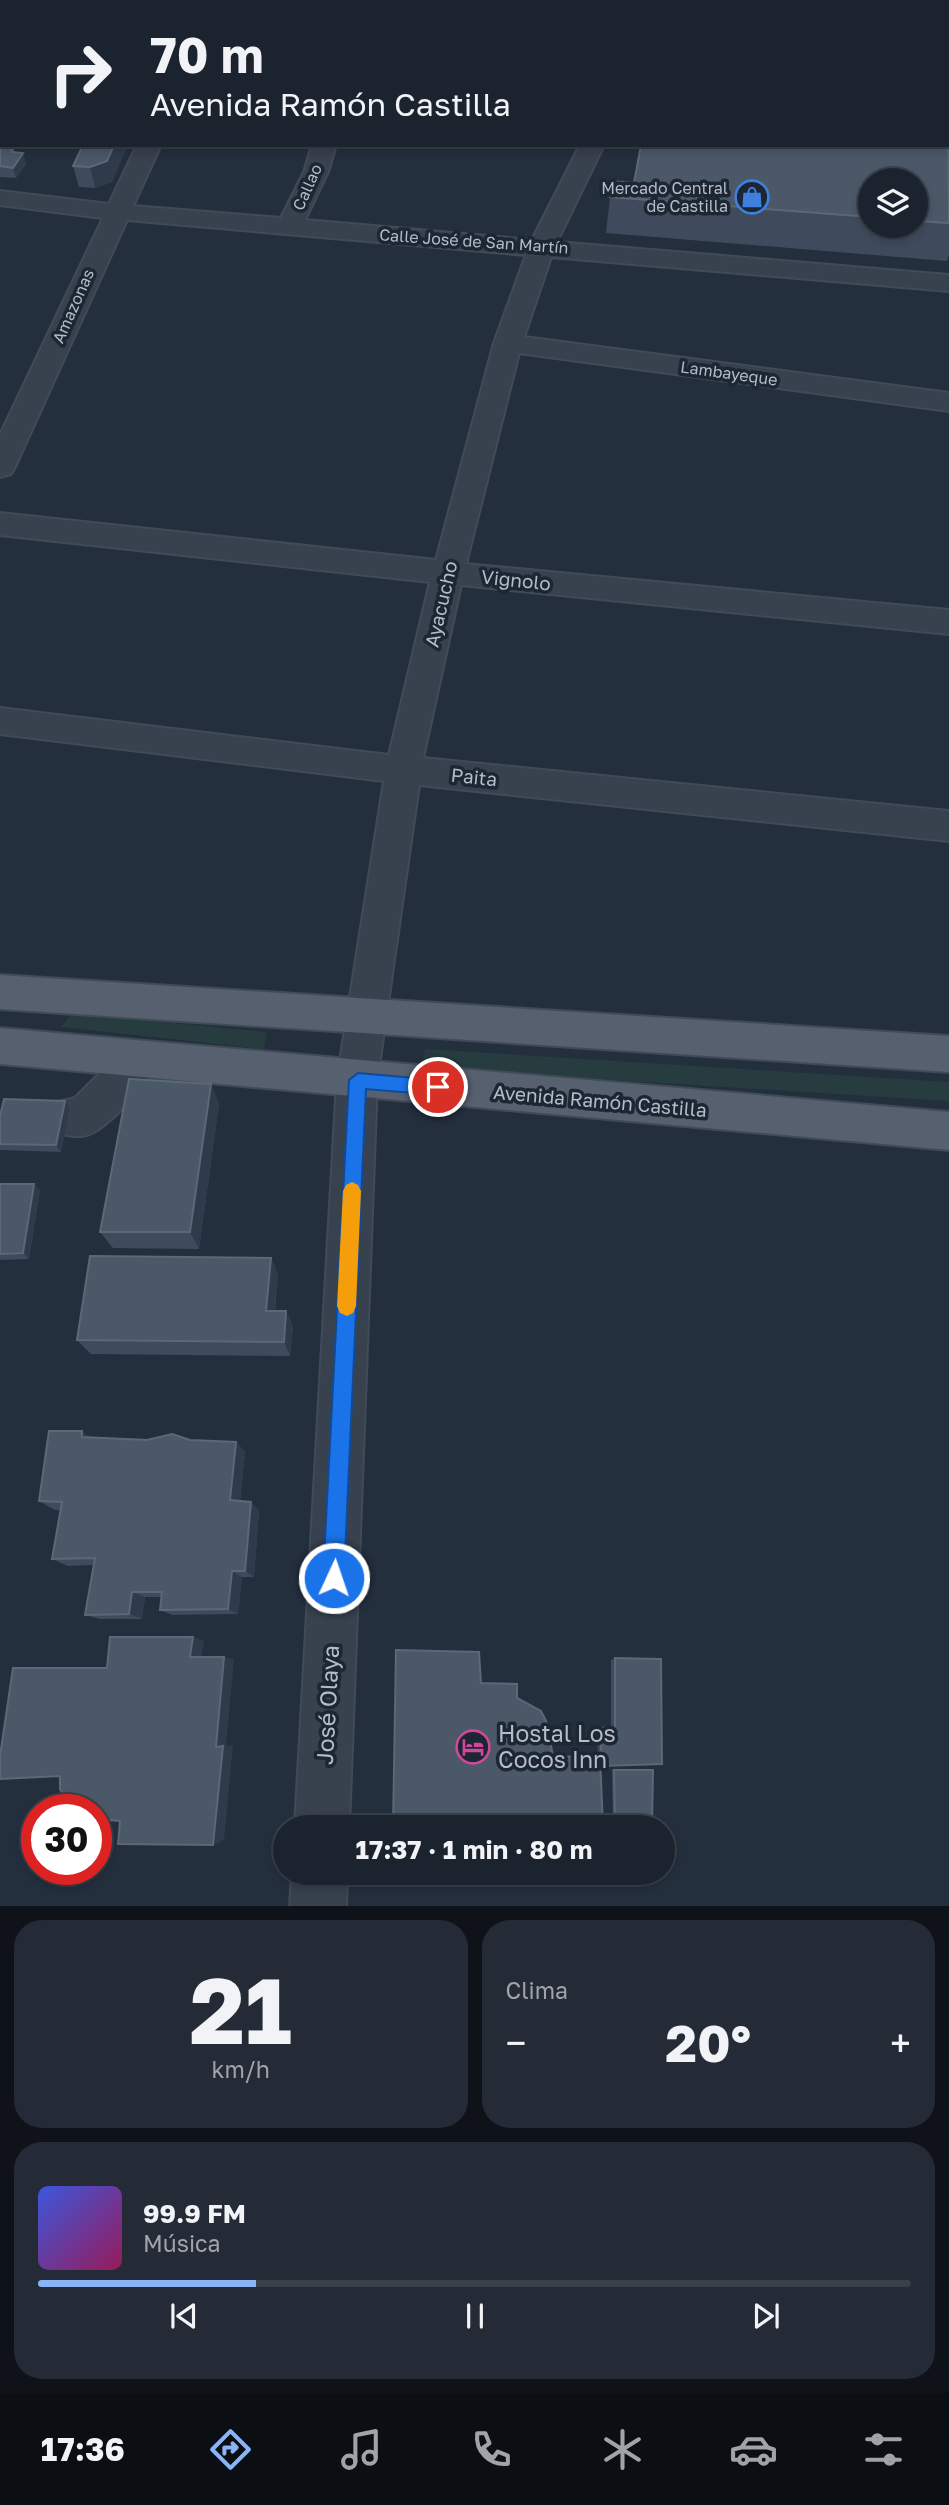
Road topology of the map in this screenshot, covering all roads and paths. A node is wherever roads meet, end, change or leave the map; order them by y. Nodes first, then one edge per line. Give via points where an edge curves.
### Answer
1 (148, 147) edge
2 (323, 147) edge
3 (591, 147) edge
4 (0, 198) edge
5 (116, 212) junction
6 (289, 227) junction
7 (542, 246) junction
8 (949, 283) edge
9 (508, 343) junction
10 (949, 402) edge
11 (0, 467) edge
12 (0, 524) edge
13 (448, 573) junction
14 (949, 622) edge
15 (0, 721) edge
16 (403, 770) junction
17 (949, 826) edge
18 (0, 992) edge
19 (369, 1016) junction
20 (0, 1046) edge
21 (949, 1054) edge
22 (140, 1060) junction
23 (358, 1080) junction
24 (69, 1117) dead end
25 (949, 1131) edge
26 (323, 1815) edge
27 (319, 1885) edge
28 (318, 1906) edge

1 - 5 street, Amazonas
2 - 6 street, Callao
3 - 7 street, Ayacucho
4 - 5 street, Calle José de San Martín
5 - 6 street, Calle José de San Martín
5 - 11 street, Amazonas
6 - 7 street, Calle José de San Martín
7 - 8 street, Calle José de San Martín
7 - 9 street, Ayacucho
9 - 10 street, Lambayeque
9 - 13 street, Ayacucho
12 - 13 street, Vignolo
13 - 14 street, Vignolo
13 - 16 street, Ayacucho
15 - 16 street, Paita
16 - 17 street, Paita
16 - 19 street, Ayacucho
18 - 19 main road
19 - 21 main road
19 - 23 street, Ayacucho
20 - 22 main road, Avenida Ramón Castilla
22 - 23 main road, Avenida Ramón Castilla
22 - 24 street via 84,1117
23 - 25 main road, Avenida Ramón Castilla
23 - 26 street, José Olaya
27 - 28 street

